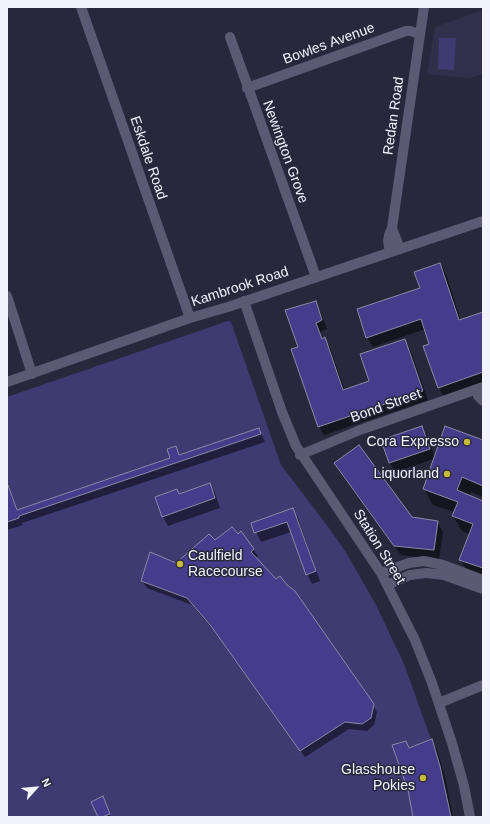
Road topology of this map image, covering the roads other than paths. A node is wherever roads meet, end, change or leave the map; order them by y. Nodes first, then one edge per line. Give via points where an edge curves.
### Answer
1 (81, 7) edge
2 (424, 7) edge
3 (420, 34) junction
4 (230, 37) dead end
5 (247, 88) junction
6 (483, 221) edge
7 (395, 251) junction
8 (316, 277) junction
9 (7, 296) edge
10 (244, 301) junction
11 (190, 318) junction
12 (32, 374) junction
13 (7, 382) edge
14 (482, 388) edge
15 (483, 401) edge
16 (300, 455) junction
17 (381, 573) junction
18 (483, 580) edge
19 (387, 585) junction
20 (483, 589) edge
21 (483, 685) edge
22 (439, 703) junction
23 (470, 817) edge

1 - 11 street, Eskdale Road
2 - 3 street, Redan Road
3 - 5 street, Bowles Avenue via 406,31
3 - 7 street, Redan Road via 388,241
4 - 5 street, Newington Grove
5 - 8 street, Newington Grove
6 - 7 street, Kambrook Road
7 - 8 street, Kambrook Road
8 - 10 street, Kambrook Road
9 - 12 street
10 - 11 street, Kambrook Road
10 - 16 street, Station Street via 284,419
11 - 12 street, Kambrook Road
12 - 13 street, Kambrook Road
14 - 15 street via 478,396
14 - 16 street, Bond Street via 360,430
16 - 17 street, Station Street
17 - 18 street via 409,563 424,561 443,565
17 - 19 street, Station Street
19 - 20 street via 410,575 436,574
19 - 22 street, Station Street via 415,640
21 - 22 street
22 - 23 street, Station Street via 457,758

